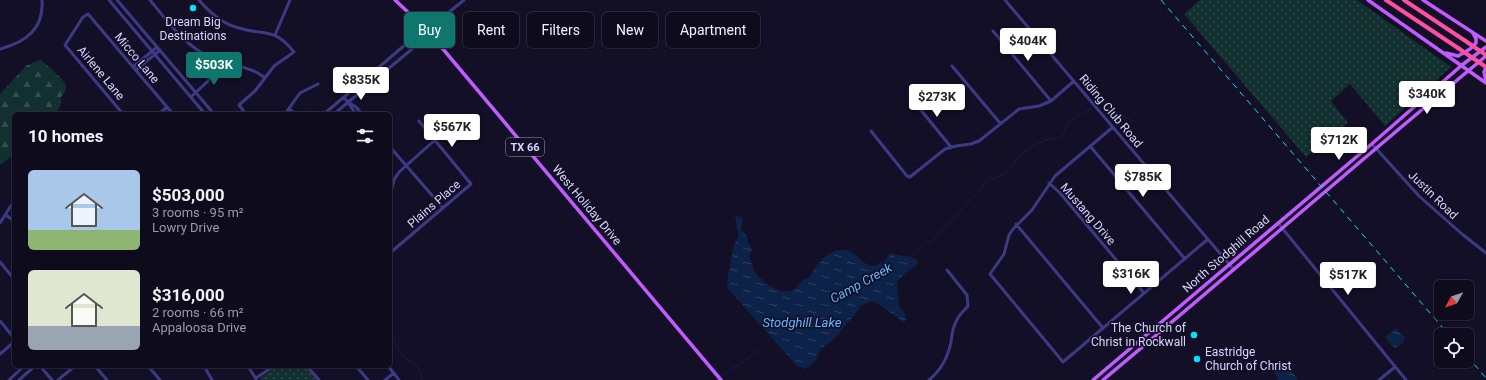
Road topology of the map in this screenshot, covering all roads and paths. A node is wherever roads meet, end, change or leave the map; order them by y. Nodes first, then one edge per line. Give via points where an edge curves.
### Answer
1 (42, 0) edge
2 (109, 0) edge
3 (117, 0) edge
4 (150, 0) edge
5 (199, 0) edge
6 (290, 0) edge
7 (395, 0) edge
8 (464, 0) edge
9 (1005, 0) edge
10 (1368, 0) edge
11 (1382, 0) edge
12 (1386, 0) edge
13 (1405, 0) edge
14 (1423, 0) edge
15 (1398, 7) junction
16 (408, 12) edge
17 (450, 12) edge
18 (88, 14) joint
19 (993, 31) dead end
20 (1472, 31) junction
21 (275, 35) junction
22 (1486, 41) edge
23 (404, 46) edge
24 (1486, 47) edge
25 (159, 48) junction
26 (413, 48) edge
27 (443, 48) edge
28 (0, 49) edge
29 (153, 53) junction
30 (1443, 53) junction
31 (395, 54) junction
32 (1486, 56) edge
33 (400, 59) junction
34 (217, 60) junction
35 (1462, 65) junction
36 (952, 66) dead end
37 (1486, 67) edge
38 (134, 68) junction
39 (1469, 70) junction
40 (265, 78) junction
41 (1074, 81) junction
42 (1486, 82) edge
43 (318, 84) dead end
44 (196, 93) junction
45 (191, 97) junction
46 (344, 97) junction
47 (911, 98) dead end
48 (1051, 101) junction
49 (348, 102) junction
50 (167, 107) junction
51 (289, 109) junction
52 (121, 112) edge
53 (161, 112) edge
54 (171, 112) edge
55 (202, 112) edge
56 (212, 112) edge
57 (244, 112) edge
58 (287, 112) edge
59 (293, 112) edge
60 (326, 112) edge
61 (336, 112) edge
62 (355, 112) edge
63 (360, 112) edge
64 (419, 121) dead end
65 (1000, 123) junction
66 (1113, 127) junction
67 (870, 131) dead end
68 (435, 140) junction
69 (1372, 144) junction
70 (1090, 146) junction
71 (951, 147) junction
72 (1376, 148) junction
73 (392, 149) edge
74 (406, 165) junction
75 (1049, 183) junction
76 (392, 188) edge
77 (12, 204) edge
78 (443, 208) junction
79 (6, 215) junction
80 (12, 220) edge
81 (0, 223) edge
82 (1278, 223) junction
83 (1016, 224) junction
84 (1282, 228) junction
85 (1208, 239) junction
86 (392, 251) edge
87 (1486, 253) edge
88 (1185, 259) junction
89 (0, 262) edge
90 (1230, 264) junction
91 (947, 270) dead end
92 (1234, 270) junction
93 (12, 277) edge
94 (1144, 293) junction
95 (0, 321) edge
96 (1103, 328) junction
97 (12, 336) edge
98 (12, 344) edge
99 (0, 354) edge
100 (1395, 367) junction
101 (22, 368) edge
102 (33, 368) edge
103 (42, 368) edge
104 (72, 368) edge
105 (97, 368) edge
106 (150, 368) edge
107 (205, 368) edge
108 (249, 368) edge
109 (271, 368) edge
110 (309, 368) edge
111 (358, 368) edge
112 (390, 368) edge
113 (394, 373) junction
114 (256, 379) edge
115 (9, 380) edge
116 (19, 380) edge
117 (52, 380) edge
118 (58, 380) edge
119 (107, 380) edge
120 (160, 380) edge
121 (212, 380) edge
122 (319, 380) edge
123 (368, 380) edge
124 (385, 380) edge
125 (399, 380) edge
126 (721, 380) edge
127 (929, 380) edge
128 (1093, 380) edge
129 (1103, 380) edge
130 (1379, 380) edge
131 (1406, 380) edge

1 - 28 street via 40,18 33,32 18,43
2 - 29 street
3 - 25 street
4 - 34 street via 185,40 202,53
5 - 21 street via 213,15 229,25
6 - 21 street
7 - 16 main road, West Holiday Drive / TX 66
8 - 17 street
9 - 41 street, Riding Club Road
10 - 30 main road
11 - 15 highway
12 - 15 highway
13 - 32 highway, bridge
14 - 20 main road
15 - 37 highway, bridge
18 - 38 street, Micco Lane
18 - 52 street, Airlene Lane via 83,16 65,45
19 - 48 street
20 - 22 main road
20 - 30 main road via 1476,43 1470,50 1458,56
21 - 40 street via 294,52 274,66
23 - 31 street
24 - 35 main road, North Stodghill Road
25 - 29 street
25 - 44 street
26 - 33 street
27 - 126 main road, West Holiday Drive / TX 66
29 - 38 street
29 - 45 street
30 - 35 main road
31 - 33 street
31 - 46 street
32 - 39 main road, North Stodghill Road
33 - 49 street
34 - 40 street via 250,68
34 - 44 street via 209,79
35 - 39 main road
35 - 69 main road, North Stodghill Road
36 - 65 street
37 - 42 main road
38 - 50 street, Micco Lane
39 - 42 main road
39 - 72 main road, North Stodghill Road
40 - 57 street via 239,105
41 - 48 street
41 - 66 street, Riding Club Road
43 - 51 street via 300,93
44 - 45 street
44 - 56 street
45 - 55 street
46 - 49 street
46 - 60 street
47 - 71 street
48 - 65 street via 1019,109
49 - 61 street
49 - 62 street
49 - 63 street
50 - 53 street
50 - 54 street, Micco Lane
51 - 58 street
51 - 59 street
64 - 68 street
65 - 71 street via 971,144
66 - 70 street
66 - 85 street, Riding Club Road
67 - 71 street via 910,177 939,153
68 - 74 street
68 - 78 street, Plains Place via 471,184
69 - 72 street, Justin Road
69 - 82 main road, North Stodghill Road
70 - 75 street
70 - 88 street
72 - 84 main road, North Stodghill Road
72 - 87 street, Justin Road via 1428,204
73 - 74 street
74 - 76 street via 394,180
74 - 78 street
75 - 83 street via 1032,210
75 - 94 street, Mustang Drive
77 - 79 street
78 - 86 street, Plains Place
79 - 80 street
79 - 81 street
82 - 84 street
82 - 90 main road, North Stodghill Road
83 - 96 street
83 - 96 street via 1009,235 1004,254 990,274 1063,362
84 - 92 main road, North Stodghill Road
84 - 100 street
85 - 88 street
85 - 90 street, Riding Club Road
88 - 94 street
89 - 93 street
90 - 92 street, Riding Club Road
90 - 128 main road, North Stodghill Road
91 - 127 street via 967,295 968,306 954,325 946,359
92 - 129 main road, North Stodghill Road
94 - 96 street
95 - 97 street
98 - 99 street
100 - 130 street
100 - 131 street
101 - 115 street
102 - 116 street
103 - 117 street
104 - 118 street
105 - 119 street
106 - 120 street
107 - 121 street
108 - 114 street
109 - 114 street
110 - 122 street
111 - 123 street
112 - 113 street
113 - 124 street
113 - 125 street

